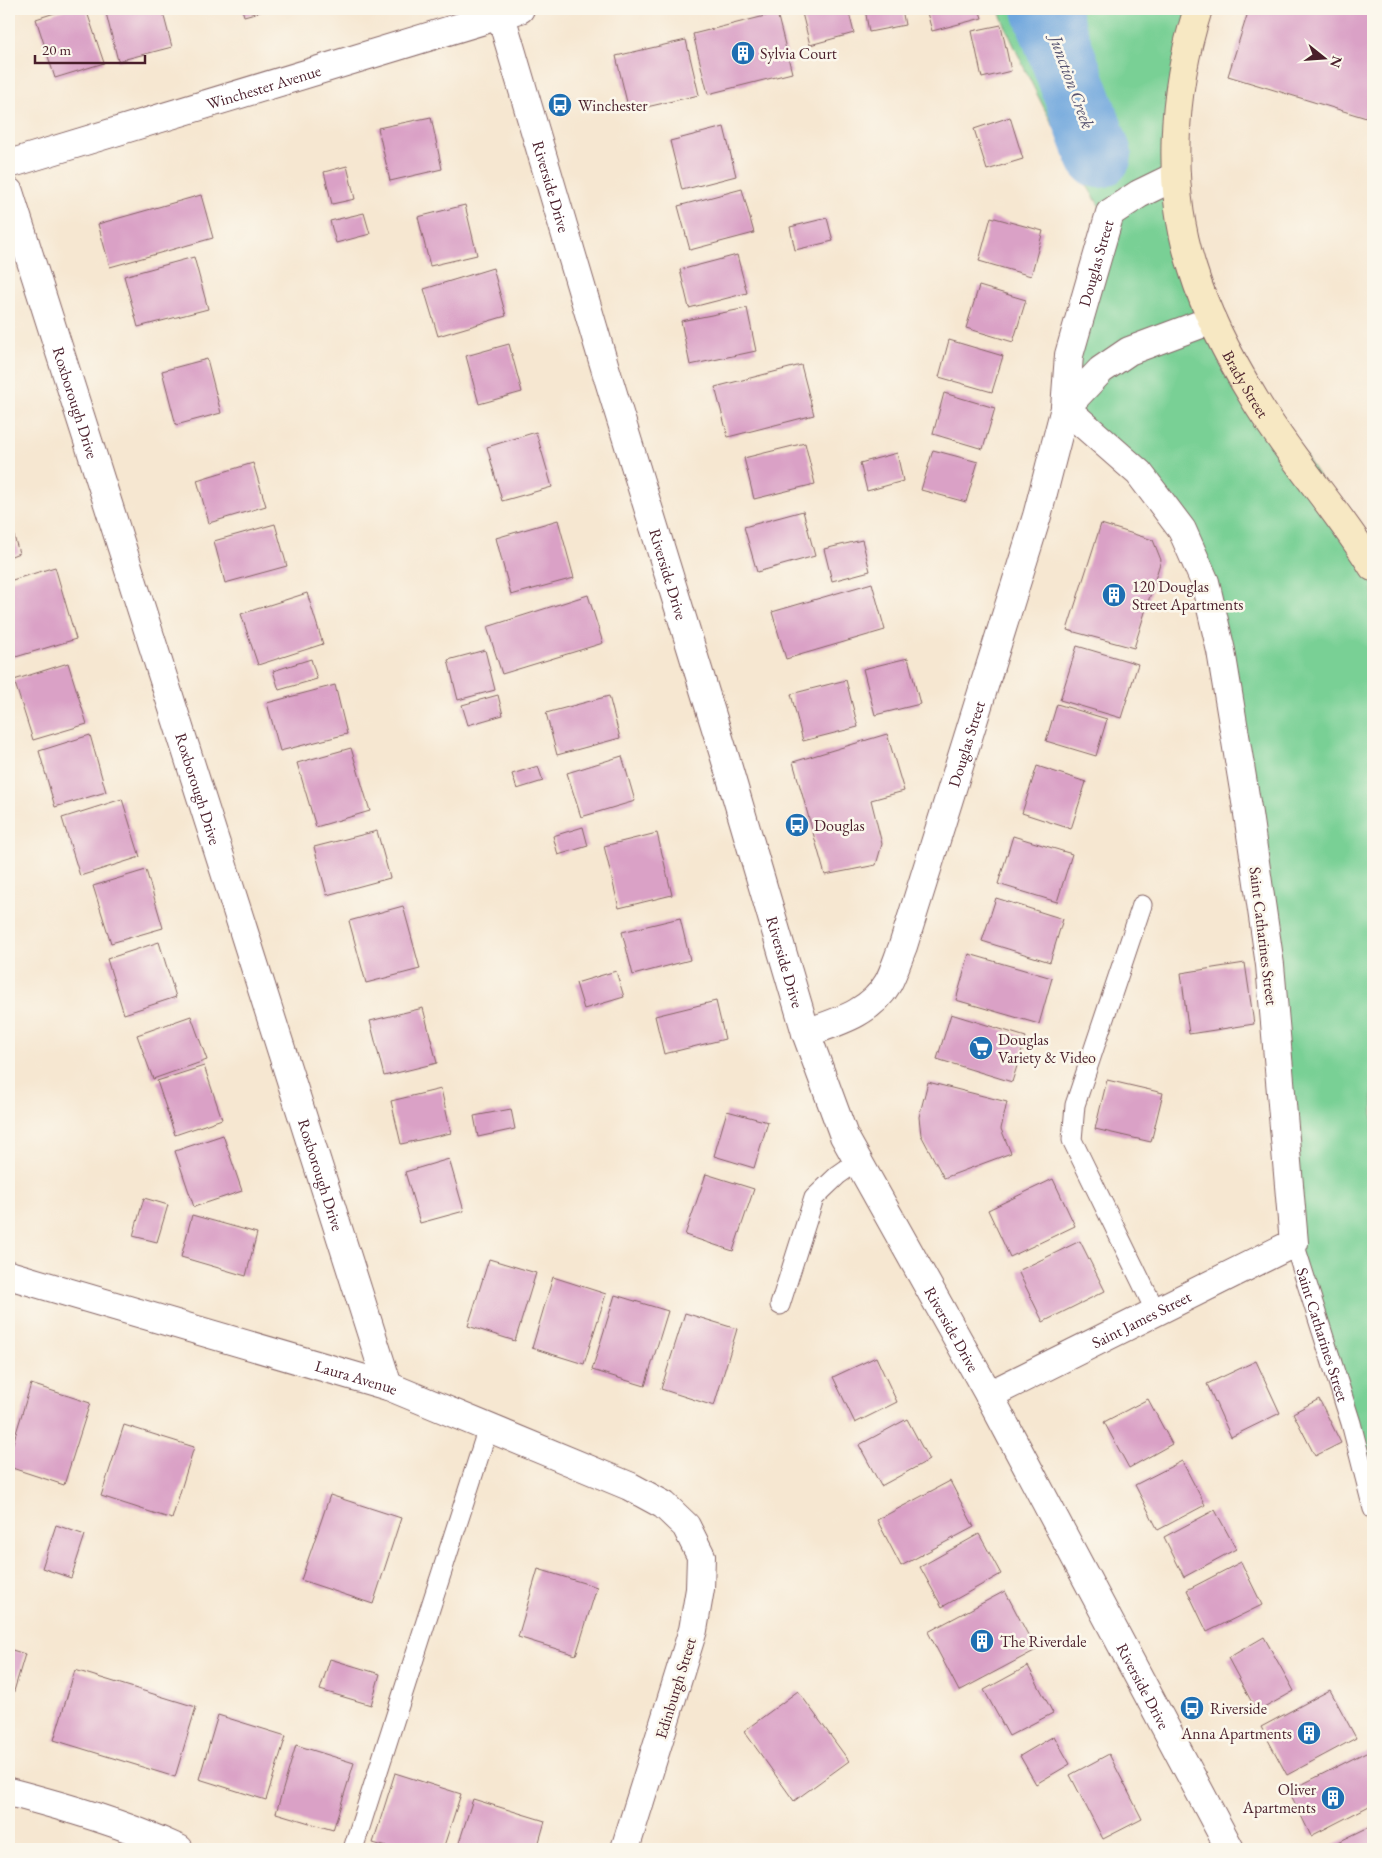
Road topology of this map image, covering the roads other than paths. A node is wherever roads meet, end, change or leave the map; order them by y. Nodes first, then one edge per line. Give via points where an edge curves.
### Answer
1 (1198, 9) edge
2 (506, 11) edge
3 (9, 164) edge
4 (1176, 176) junction
5 (9, 192) edge
6 (1212, 320) junction
7 (1064, 408) junction
8 (1373, 567) edge
9 (1142, 905) dead end
10 (806, 1033) junction
11 (858, 1162) junction
12 (1294, 1243) junction
13 (9, 1275) edge
14 (780, 1305) dead end
15 (1156, 1312) junction
16 (388, 1386) junction
17 (989, 1395) junction
18 (488, 1428) junction
19 (1373, 1509) edge
20 (686, 1526) joint
21 (9, 1792) edge
22 (179, 1849) edge
23 (353, 1849) edge
24 (625, 1849) edge
25 (1230, 1849) edge

1 - 4 main road via 1189,35 1176,105
2 - 3 street, Winchester Avenue
2 - 10 street, Riverside Drive
4 - 6 main road, Brady Street via 1192,269
4 - 7 street, Douglas Street via 1110,213 1069,355
5 - 16 street, Roxborough Drive
6 - 7 street via 1129,350 1101,370
6 - 8 main road, Brady Street via 1255,400
7 - 10 street, Douglas Street via 1037,516 903,946 888,983 870,1006
7 - 12 street, Saint Catharines Street via 1139,473 1182,530 1205,582 1224,671 1270,965
9 - 15 lane via 1075,1105 1072,1140
10 - 11 street, Riverside Drive via 844,1136
11 - 14 lane via 838,1174 814,1198
11 - 17 street, Riverside Drive
12 - 15 street, Saint James Street
12 - 19 lane, Saint Catharines Street via 1351,1423
13 - 16 street, Laura Avenue
15 - 17 street, Saint James Street
16 - 18 street, Laura Avenue
17 - 25 street, Riverside Drive
18 - 20 street, Laura Avenue via 629,1486 664,1505
18 - 23 lane
20 - 24 street, Edinburgh Street via 702,1556 693,1630
21 - 22 street via 56,1804

